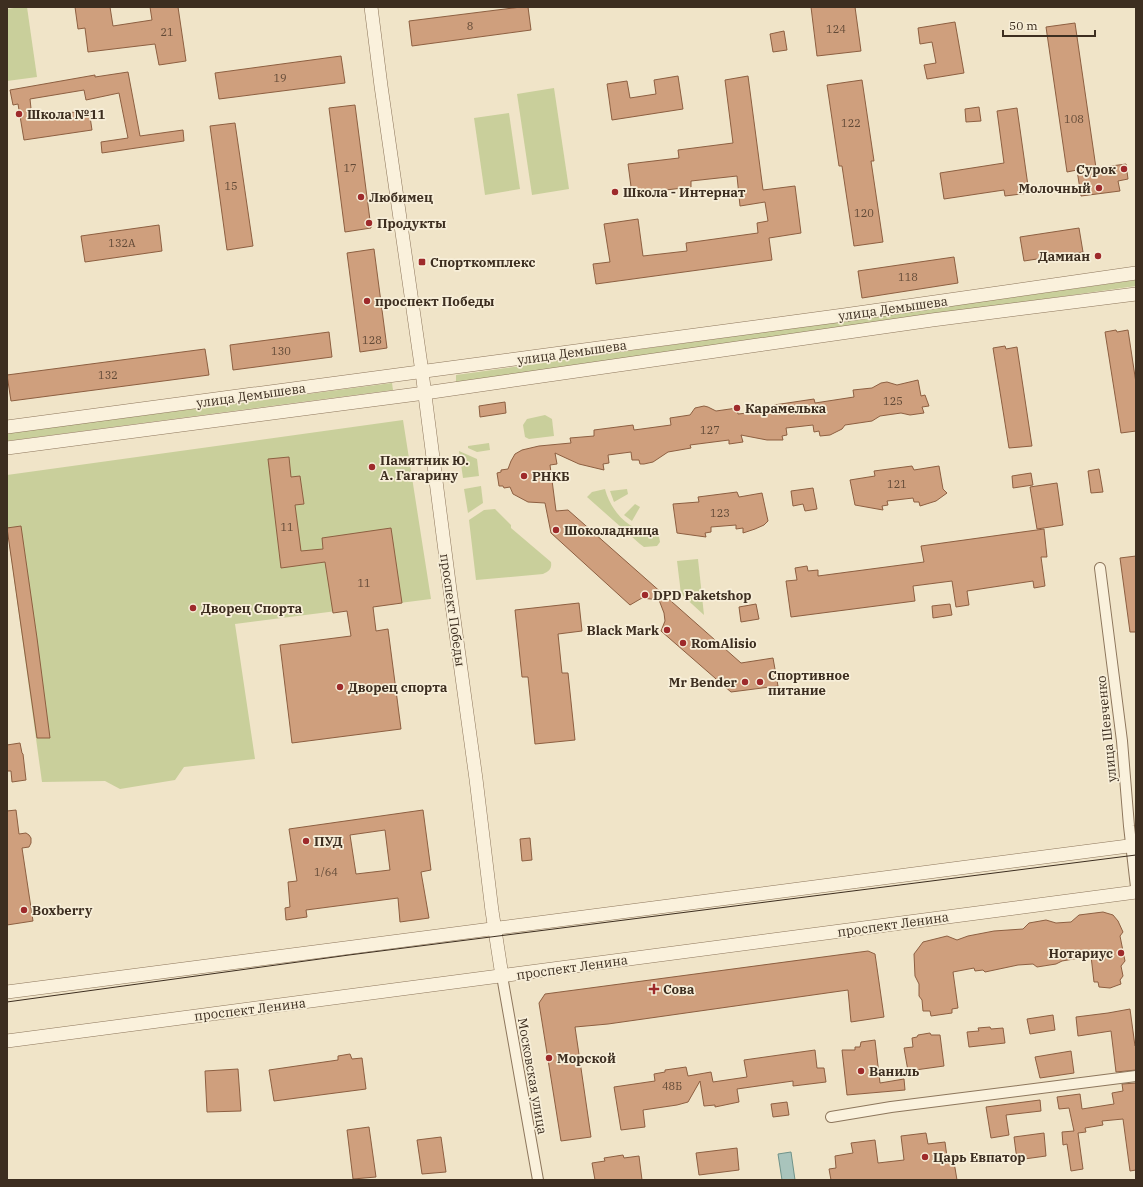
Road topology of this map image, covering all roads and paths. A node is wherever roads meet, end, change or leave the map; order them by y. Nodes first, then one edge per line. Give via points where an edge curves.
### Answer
1 (371, 7) edge
2 (1136, 273) edge
3 (1136, 294) edge
4 (422, 372) junction
5 (425, 393) junction
6 (7, 427) edge
7 (7, 448) edge
8 (1100, 568) dead end
9 (1134, 845) edge
10 (1136, 887) edge
11 (1136, 892) edge
12 (495, 928) junction
13 (502, 976) junction
14 (7, 992) edge
15 (7, 1041) edge
16 (1136, 1076) edge
17 (831, 1117) dead end
18 (538, 1180) edge

1 - 4 street, проспект Победы
2 - 4 street, улица Демышева
3 - 5 street, улица Демышева via 932,320
4 - 5 street, проспект Победы
4 - 6 street, улица Демышева
5 - 7 street, улица Демышева
5 - 12 street, проспект Победы
8 - 9 street, улица Шевченко
9 - 10 street, улица Шевченко
9 - 12 street
11 - 13 street, проспект Ленина
12 - 13 street, проспект Победы
12 - 14 street
13 - 15 street, проспект Ленина
13 - 18 street, Московская улица
16 - 17 street

